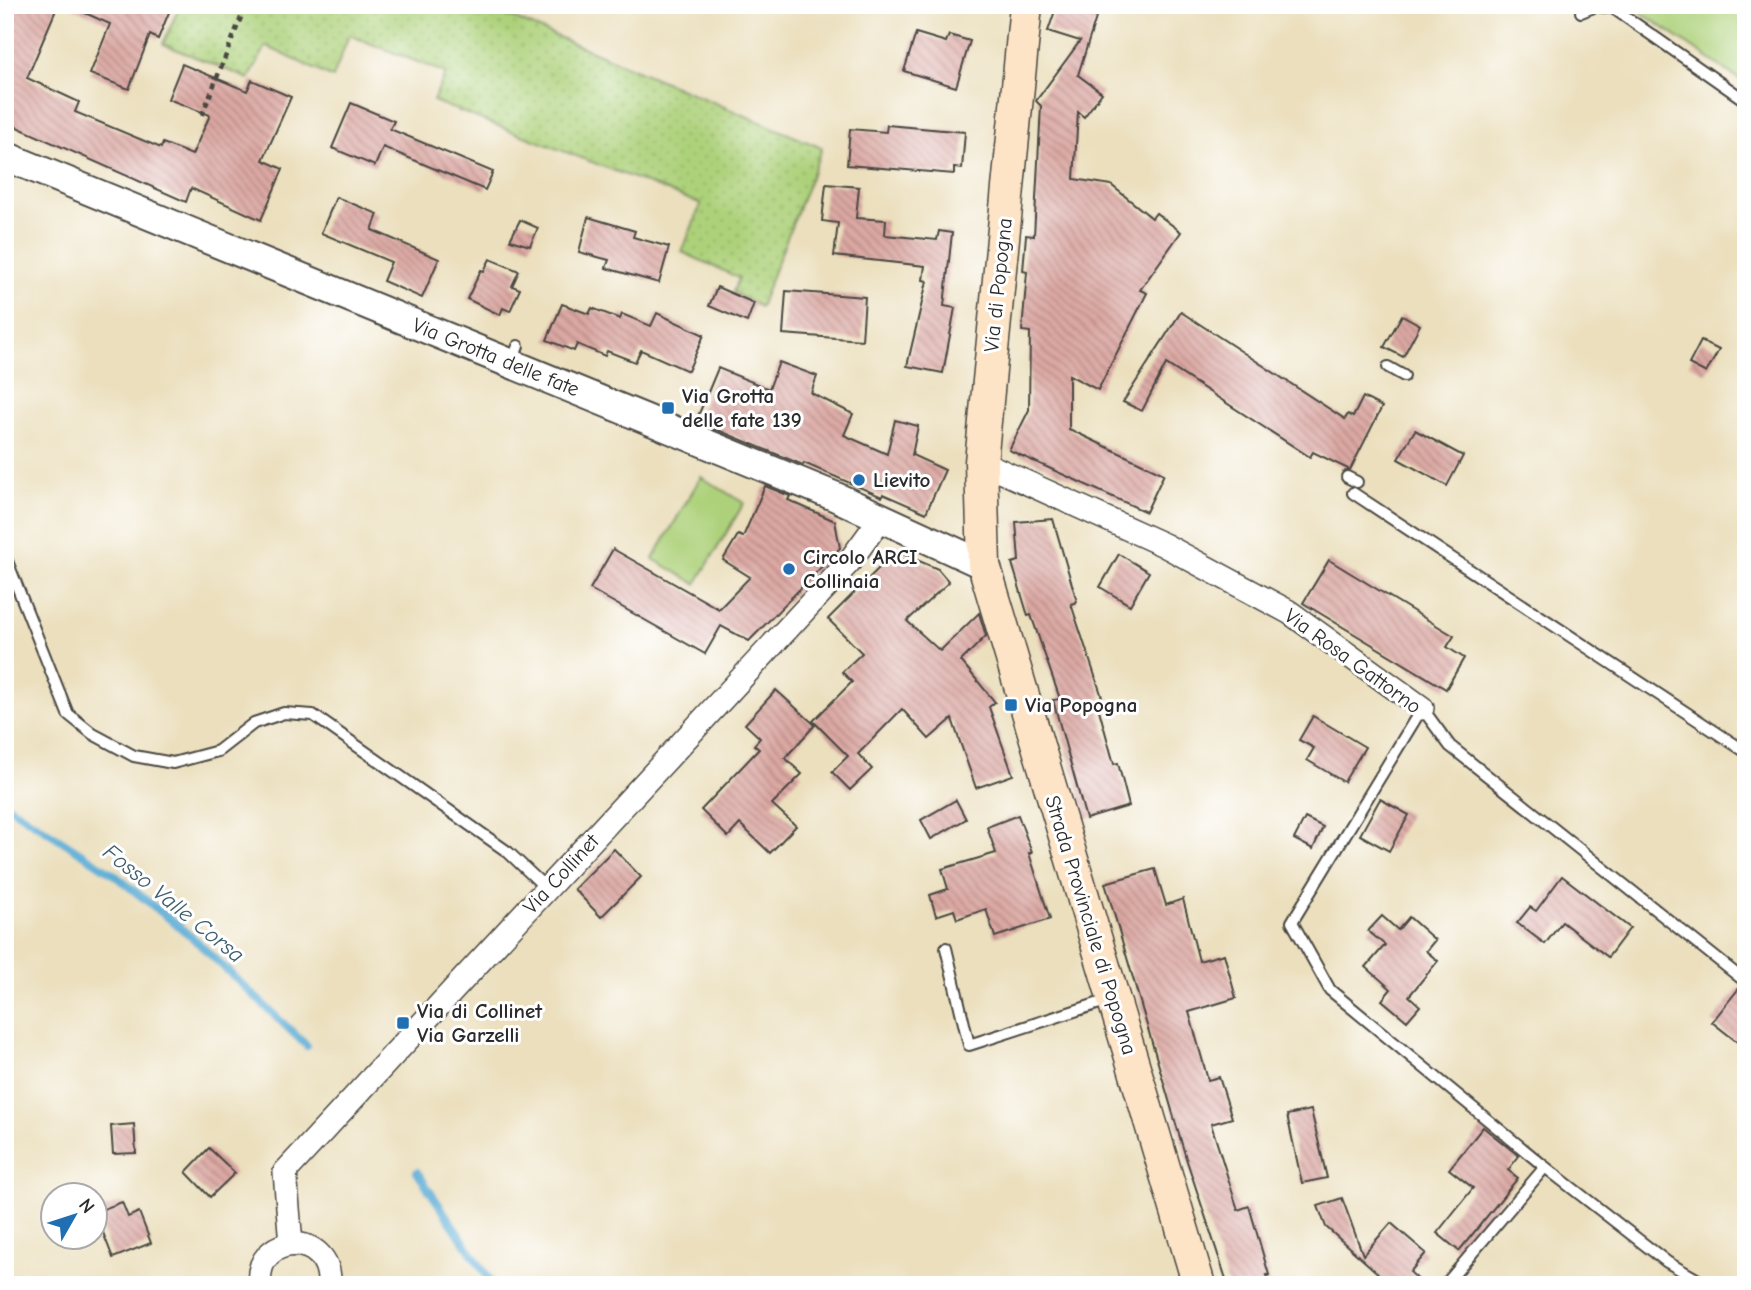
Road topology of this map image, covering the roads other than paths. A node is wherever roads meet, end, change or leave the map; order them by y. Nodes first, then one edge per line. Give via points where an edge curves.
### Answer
1 (1026, 5) edge
2 (1581, 12) dead end
3 (1746, 101) edge
4 (5, 156) edge
5 (1388, 367) dead end
6 (1404, 376) dead end
7 (981, 463) junction
8 (1352, 484) dead end
9 (881, 518) junction
10 (5, 556) edge
11 (984, 565) junction
12 (1422, 708) junction
13 (1746, 752) edge
14 (547, 889) junction
15 (946, 948) dead end
16 (1746, 982) edge
17 (1114, 999) junction
18 (1545, 1167) junction
19 (291, 1244) junction
20 (260, 1285) edge
21 (329, 1285) edge
22 (1199, 1285) edge
23 (1445, 1285) edge
24 (1707, 1285) edge

1 - 7 main road, Via di Popogna
2 - 3 lane via 1596,6 1613,8
4 - 9 street, Via Grotta delle fate via 515,355
5 - 6 lane
7 - 11 main road, Via di Popogna
7 - 12 street, Via Rosa Gattorno via 1164,545 1289,612
8 - 13 lane
9 - 11 street, Via Grotta delle fate
9 - 14 street, Via Collinet via 849,562
10 - 14 lane via 68,714 93,734 134,757 173,763 218,751 254,723 284,713 313,715 508,852
11 - 17 main road, Strada Provinciale di Popogna
12 - 16 lane, Via Rosa Gattorno via 1450,746
12 - 18 lane via 1292,922 1330,990
14 - 19 street, Via Collinet via 285,1172
15 - 17 lane via 970,1045
17 - 22 main road, Strada Provinciale di Popogna
18 - 23 lane
18 - 24 lane via 1667,1262
19 - 20 street via 265,1259
19 - 21 street via 321,1255 330,1275

